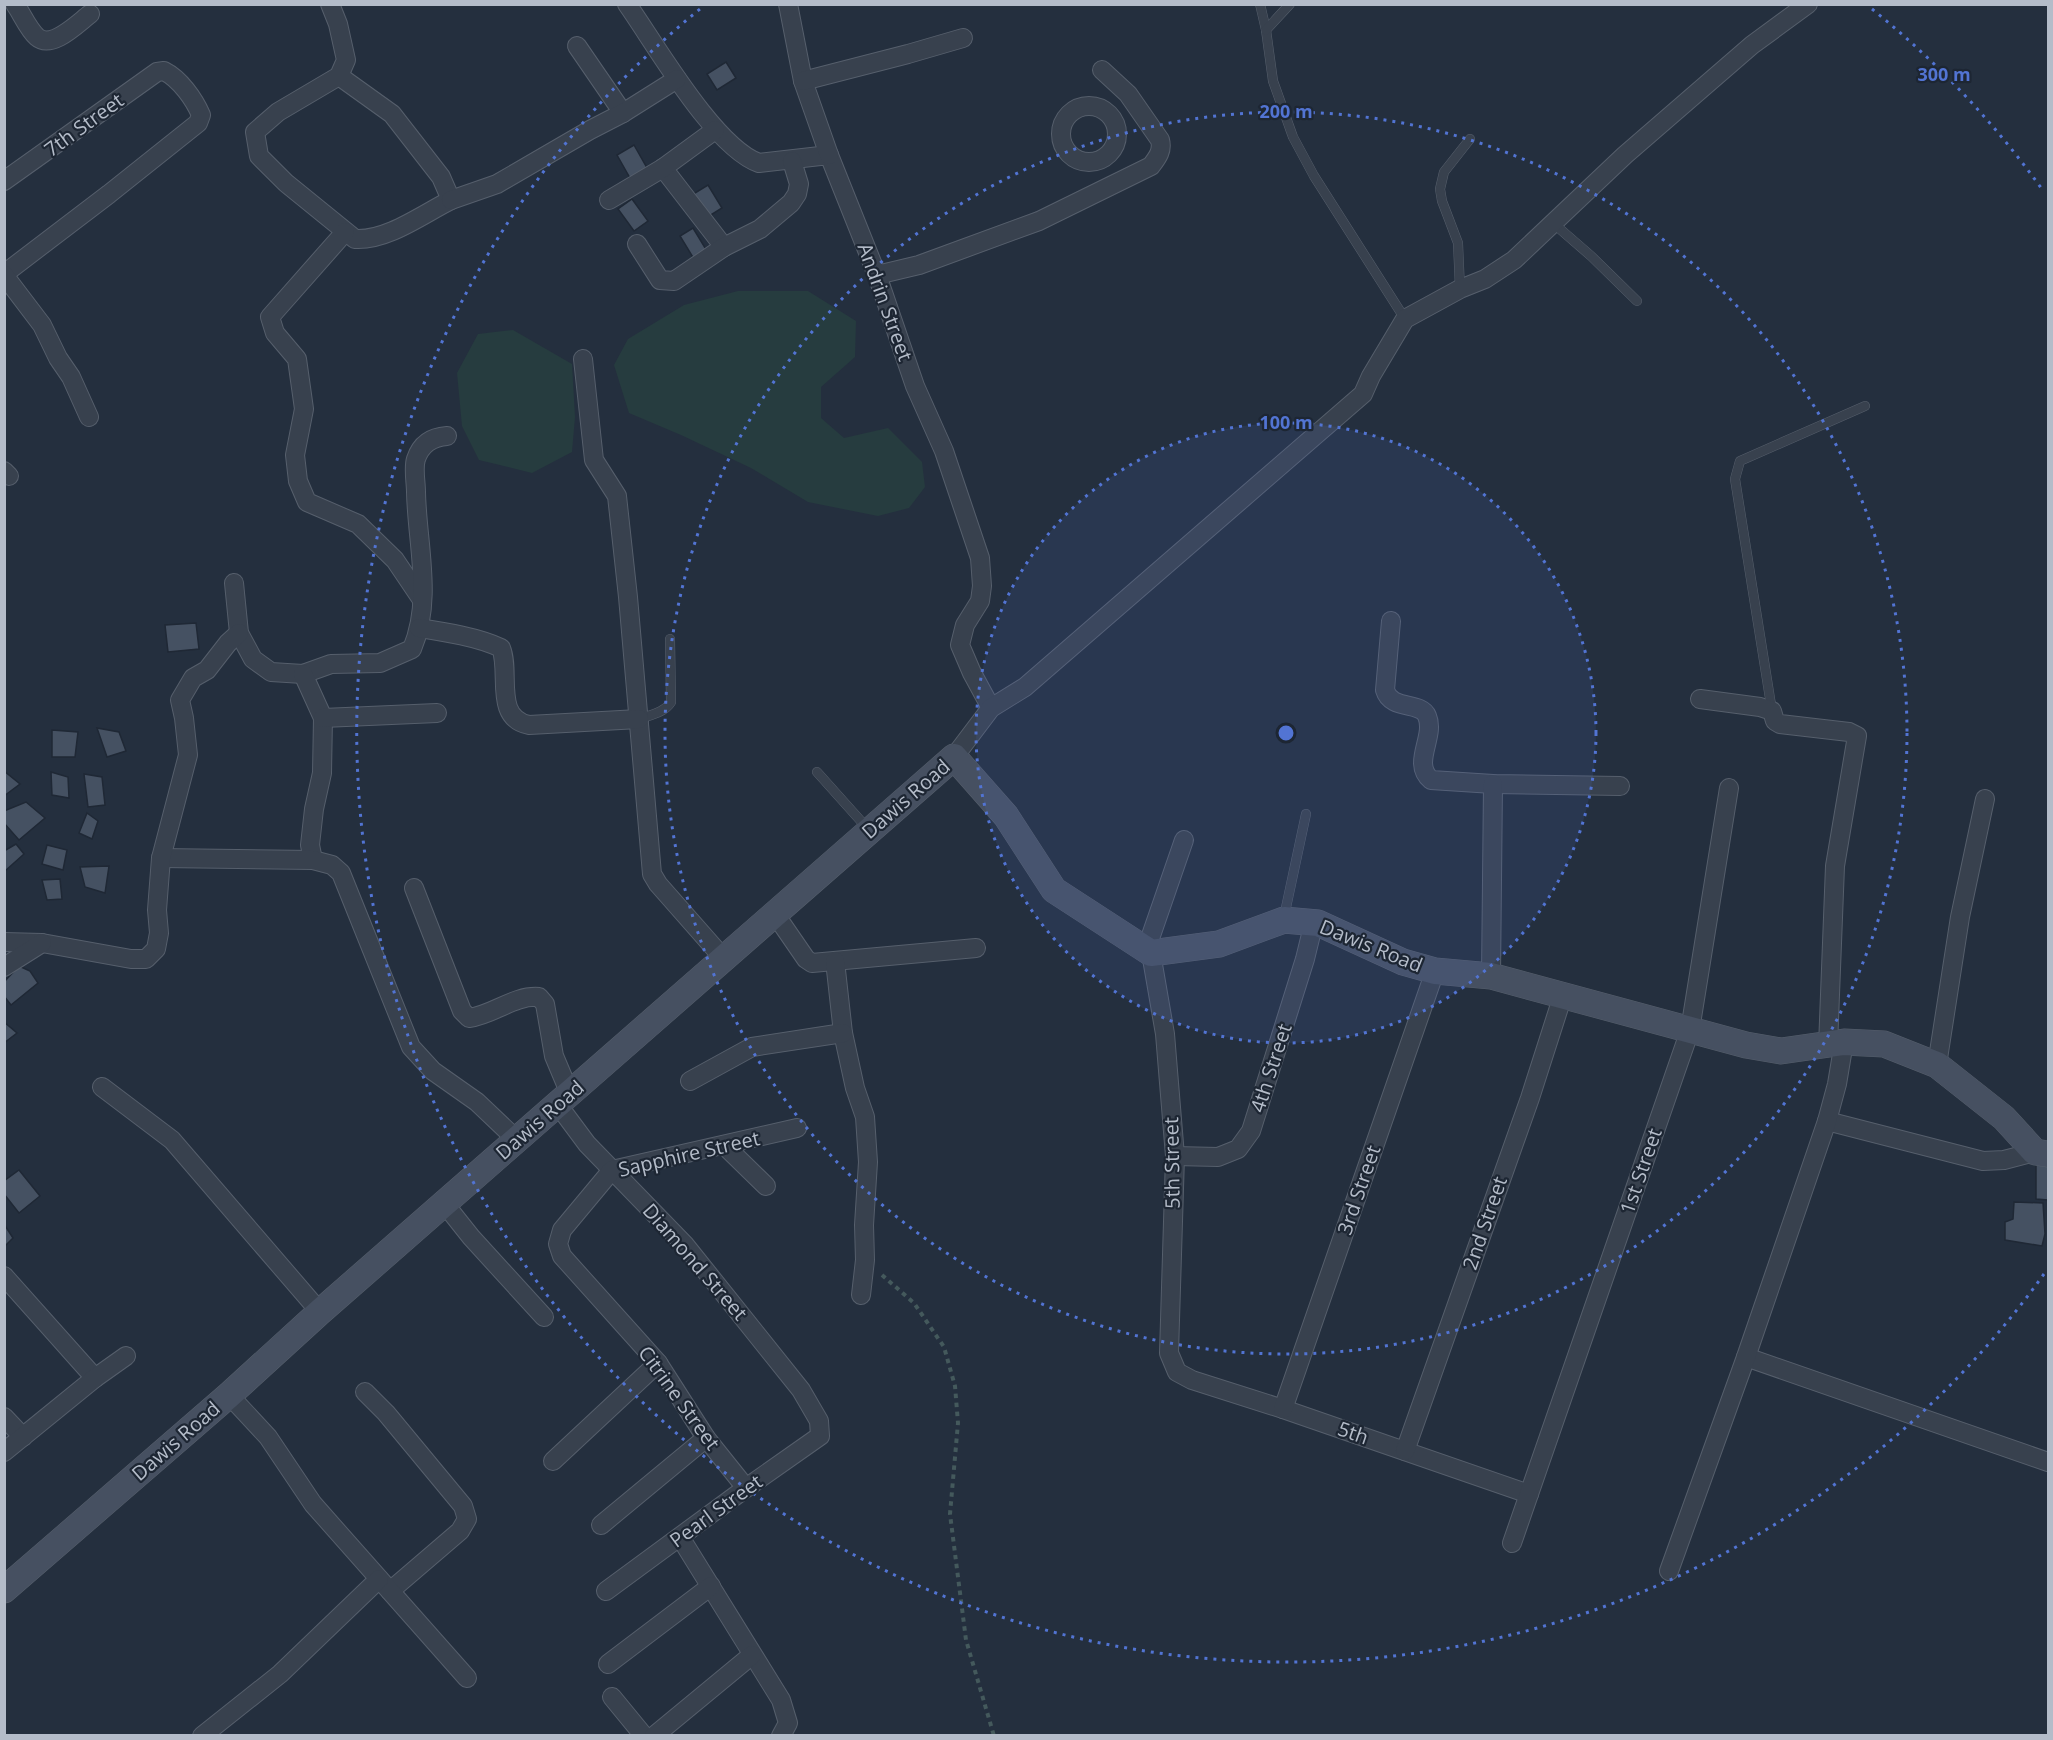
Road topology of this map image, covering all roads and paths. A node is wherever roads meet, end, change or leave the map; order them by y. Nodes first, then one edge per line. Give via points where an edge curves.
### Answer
1 (15, 4) edge
2 (330, 4) edge
3 (627, 4) edge
4 (788, 4) edge
5 (1260, 4) edge
6 (1290, 4) edge
7 (1808, 4) edge
8 (90, 14) dead end
9 (1266, 30) junction
10 (963, 38) dead end
11 (577, 46) dead end
12 (1102, 70) dead end
13 (339, 76) junction
14 (677, 79) junction
15 (803, 81) junction
16 (623, 113) junction
17 (715, 130) junction
18 (1470, 140) dead end
19 (829, 155) junction
20 (792, 160) junction
21 (1100, 160) dead end
22 (663, 168) junction
23 (4, 181) edge
24 (1108, 186) junction
25 (450, 200) junction
26 (609, 200) dead end
27 (1553, 223) junction
28 (345, 232) junction
29 (638, 243) dead end
30 (724, 247) junction
31 (4, 274) edge
32 (877, 275) junction
33 (1460, 289) junction
34 (1637, 301) dead end
35 (1405, 319) junction
36 (583, 358) dead end
37 (1865, 406) dead end
38 (89, 417) dead end
39 (447, 436) dead end
40 (234, 582) dead end
41 (422, 600) junction
42 (1392, 621) dead end
43 (419, 628) junction
44 (239, 633) junction
45 (670, 639) dead end
46 (303, 674) junction
47 (1700, 699) dead end
48 (991, 708) junction
49 (1772, 711) junction
50 (437, 714) dead end
51 (323, 718) junction
52 (639, 719) junction
53 (954, 757) junction
54 (817, 772) dead end
55 (1493, 784) junction
56 (1620, 786) dead end
57 (1729, 788) dead end
58 (1985, 799) dead end
59 (1306, 814) dead end
60 (870, 831) junction
61 (1184, 840) dead end
62 (161, 858) junction
63 (313, 861) junction
64 (414, 888) dead end
65 (775, 914) junction
66 (1284, 920) junction
67 (1314, 922) junction
68 (4, 942) edge
69 (42, 943) junction
70 (976, 948) dead end
71 (1148, 951) junction
72 (724, 959) junction
73 (835, 961) junction
74 (4, 967) edge
75 (1435, 971) junction
76 (1491, 976) junction
77 (1563, 995) junction
78 (1690, 1030) junction
79 (843, 1033) junction
80 (1836, 1044) junction
81 (1937, 1065) junction
82 (690, 1081) dead end
83 (102, 1087) dead end
84 (564, 1100) junction
85 (1827, 1121) junction
86 (797, 1128) dead end
87 (517, 1140) junction
88 (724, 1145) junction
89 (2042, 1153) edge
90 (1175, 1156) junction
91 (612, 1170) junction
92 (766, 1186) dead end
93 (444, 1203) junction
94 (562, 1256) joint
95 (865, 1260) junction
96 (4, 1276) edge
97 (861, 1294) dead end
98 (320, 1312) junction
99 (544, 1317) dead end
100 (126, 1356) dead end
101 (1746, 1357) junction
102 (658, 1363) junction
103 (1177, 1372) joint
104 (95, 1378) junction
105 (365, 1392) dead end
106 (229, 1395) junction
107 (1283, 1409) junction
108 (4, 1417) edge
109 (820, 1428) joint
110 (23, 1437) junction
111 (706, 1438) junction
112 (1405, 1451) junction
113 (4, 1452) edge
114 (553, 1461) dead end
115 (2049, 1462) edge
116 (746, 1488) junction
117 (1529, 1494) junction
118 (601, 1525) dead end
119 (680, 1537) junction
120 (1512, 1543) dead end
121 (1669, 1571) dead end
122 (385, 1585) junction
123 (6, 1586) edge
124 (711, 1586) junction
125 (606, 1591) dead end
126 (752, 1655) junction
127 (608, 1664) dead end
128 (467, 1678) dead end
129 (612, 1697) dead end
130 (202, 1736) edge
131 (644, 1736) edge
132 (654, 1736) edge
133 (782, 1736) edge
134 (994, 1736) edge

1 - 8 street via 37,37 45,41 55,39
2 - 13 street via 346,60
3 - 14 street
4 - 15 street, Andrin Street
5 - 9 lane
6 - 9 lane
7 - 27 street via 1752,45
9 - 35 lane via 1273,81 1293,137
10 - 15 street
11 - 16 street
12 - 24 street via 1128,94 1162,146 1150,165
13 - 25 street via 392,114 441,177
13 - 28 street via 278,112 255,132 258,156
14 - 16 street
14 - 17 street
15 - 19 street, Andrin Street
16 - 25 street via 497,184
17 - 20 street via 748,159 759,163
17 - 22 street
18 - 33 lane via 1444,172 1440,189 1458,243
19 - 20 street
19 - 32 street, Andrin Street
20 - 30 street via 799,184 791,203 760,229
21 - 24 street
22 - 26 street
22 - 30 street
23 - 31 street, 7th Street via 157,72 173,75 201,115 198,123 128,180
24 - 32 street via 1039,221 919,265
25 - 28 street via 377,237 355,239
27 - 33 street via 1514,260 1485,279
27 - 34 lane
28 - 41 street via 270,317 275,333 297,359 304,409 295,455 297,481 307,502 358,524 395,560
29 - 30 street via 660,280 674,281
31 - 38 street via 42,325
32 - 48 street, Andrin Street via 980,558 980,601 965,625 960,645
33 - 35 street
35 - 48 street via 1363,394 1025,687
36 - 52 street via 594,460 617,496
37 - 49 lane via 1740,461 1735,478
39 - 41 street via 428,442 415,460 416,516 424,574
40 - 44 street
41 - 43 street
42 - 55 street via 1385,690 1392,701 1427,716 1422,768 1425,775 1431,780
43 - 46 street via 412,649 380,663 331,664
43 - 52 street via 501,648 505,657 504,690 513,717 521,724
44 - 46 street via 254,659 271,672
44 - 62 street via 207,670 193,678 180,700 188,755
45 - 52 lane via 671,702
46 - 51 street
47 - 49 street
48 - 53 street
49 - 80 street via 1780,724 1857,736 1836,866
50 - 51 street
51 - 63 street via 322,773 310,845
52 - 72 street via 652,874
53 - 60 street, Dawis Road
53 - 71 street, Dawis Road via 1006,816 1054,890
54 - 60 lane
55 - 56 street
55 - 76 street
57 - 78 street, 1st Street
58 - 81 street via 1960,917
59 - 66 lane
60 - 65 street, Dawis Road
61 - 71 street
62 - 63 street
62 - 69 street via 159,933 156,949 146,958 116,957
63 - 87 street via 332,865 341,873 411,1047 433,1071 477,1102
64 - 84 street, Diamond Street via 462,1011 469,1018 528,996 539,997 545,1004
65 - 72 street, Dawis Road
65 - 73 street via 806,959 812,963
66 - 67 street, Dawis Road
66 - 71 street, Dawis Road via 1219,944
67 - 75 street, Dawis Road via 1403,962
67 - 90 street, 4th Street via 1251,1131 1238,1149 1218,1157
68 - 69 street
69 - 74 street
70 - 73 street
71 - 90 street, 5th Street via 1165,1034
72 - 84 street, Dawis Road
73 - 79 street
75 - 76 street, Dawis Road
75 - 107 street, 3rd Street
76 - 77 street, Dawis Road
77 - 78 street, Dawis Road
77 - 112 street, 2nd Street
78 - 80 street, Dawis Road via 1781,1051
78 - 117 street, 1st Street
79 - 82 street via 752,1047
79 - 95 street via 866,1117
80 - 81 street, Dawis Road via 1884,1044
80 - 85 street via 1837,1084
81 - 89 street, Dawis Road
83 - 98 street via 172,1140
84 - 87 street, Dawis Road
84 - 91 street, Diamond Street via 586,1144
85 - 89 street via 1983,1161
85 - 101 street
86 - 88 street, Sapphire Street
87 - 93 street, Dawis Road
88 - 91 street, Sapphire Street
88 - 92 street
90 - 103 street, 5th Street via 1169,1353
91 - 94 street, Sapphire Street via 562,1230 558,1244
91 - 109 street, Diamond Street via 685,1245 801,1390
93 - 98 street, Dawis Road
93 - 99 street
94 - 102 street, Citrine Street
95 - 97 street
95 - 134 path via 914,1304 944,1347 955,1386 958,1423 950,1514 966,1640
96 - 104 street
98 - 106 street, Dawis Road
100 - 104 street
101 - 115 street
101 - 121 street
102 - 111 street, Citrine Street
102 - 114 street
103 - 107 street, 5th
104 - 110 street
105 - 122 street via 463,1506 468,1519 460,1531
106 - 122 street via 268,1437 313,1504
106 - 123 street, Dawis Road
107 - 112 street, 5th
108 - 110 street
109 - 116 street, Pearl Street via 820,1436
110 - 113 street
111 - 116 street, Citrine Street
111 - 118 street
112 - 117 street, 5th
116 - 119 street, Pearl Street
117 - 120 street, 1st Street
119 - 124 street
119 - 125 street, Pearl Street
122 - 128 street
122 - 130 street
124 - 126 street
124 - 127 street
126 - 132 street
126 - 133 street via 786,1713 788,1723
129 - 131 street

